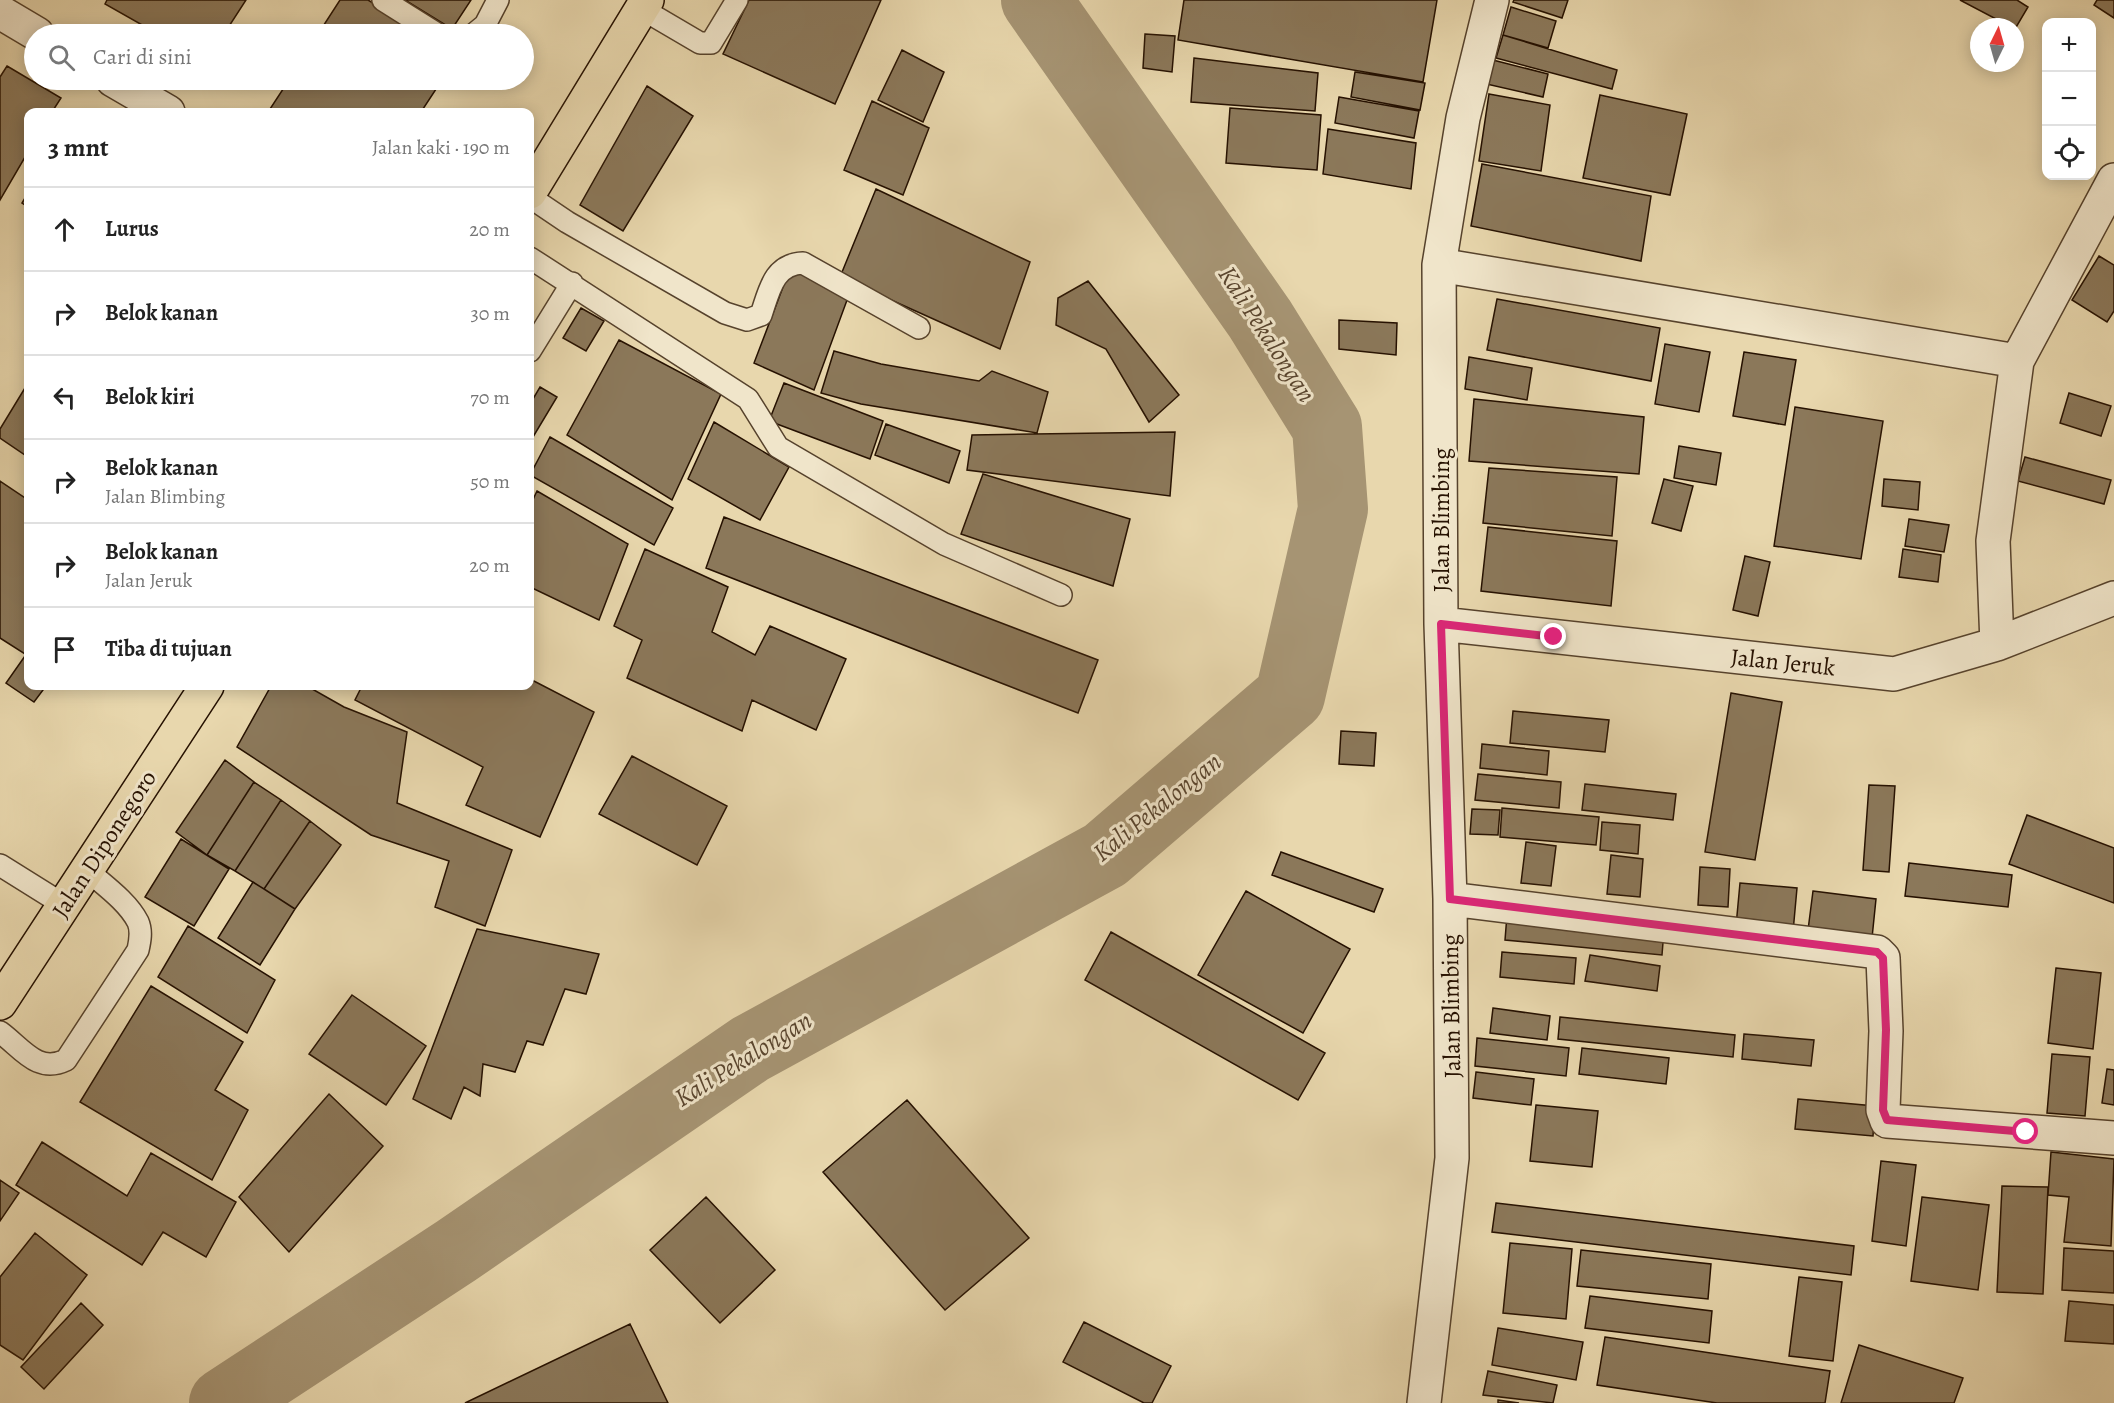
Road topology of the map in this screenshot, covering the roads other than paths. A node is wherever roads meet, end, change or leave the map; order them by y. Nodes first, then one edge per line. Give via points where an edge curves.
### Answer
1 (383, 0) edge
2 (498, 0) edge
3 (737, 0) edge
4 (1492, 0) edge
5 (645, 4) edge
6 (0, 12) edge
7 (421, 24) edge
8 (486, 24) edge
9 (24, 26) edge
10 (130, 90) edge
11 (161, 108) edge
12 (2114, 180) edge
13 (534, 185) edge
14 (534, 200) edge
15 (534, 260) edge
16 (1439, 265) junction
17 (572, 283) junction
18 (919, 327) dead end
19 (534, 345) edge
20 (2017, 361) junction
21 (1061, 596) dead end
22 (2114, 598) edge
23 (1441, 624) junction
24 (1997, 644) junction
25 (204, 690) edge
26 (0, 865) edge
27 (88, 871) junction
28 (1450, 899) junction
29 (64, 905) junction
30 (3, 991) edge
31 (0, 1032) edge
32 (2114, 1138) edge
33 (1424, 1403) edge

1 - 7 lane
2 - 8 lane
3 - 5 lane via 711,44 700,42
4 - 16 street, Jalan Blimbing via 1462,118
5 - 13 main road
6 - 9 street
10 - 11 street
12 - 20 street
14 - 18 lane via 725,313 747,320 761,315 773,279 792,263 803,263
15 - 17 lane
16 - 20 street
16 - 23 street, Jalan Blimbing
17 - 19 lane
17 - 21 lane via 748,399 778,447 944,544
20 - 24 street via 1993,541
22 - 24 street, Jalan Jeruk
23 - 24 street, Jalan Jeruk via 1894,674
23 - 28 street, Jalan Blimbing
25 - 27 main road, Jalan Diponegoro
26 - 29 lane
27 - 29 main road, Jalan Diponegoro
27 - 31 lane via 137,922 141,935 138,950 66,1060 54,1066 39,1064
28 - 32 street via 1877,952 1883,958 1883,1110 1887,1120
28 - 33 street, Jalan Blimbing via 1452,1158
29 - 30 main road, Jalan Diponegoro

